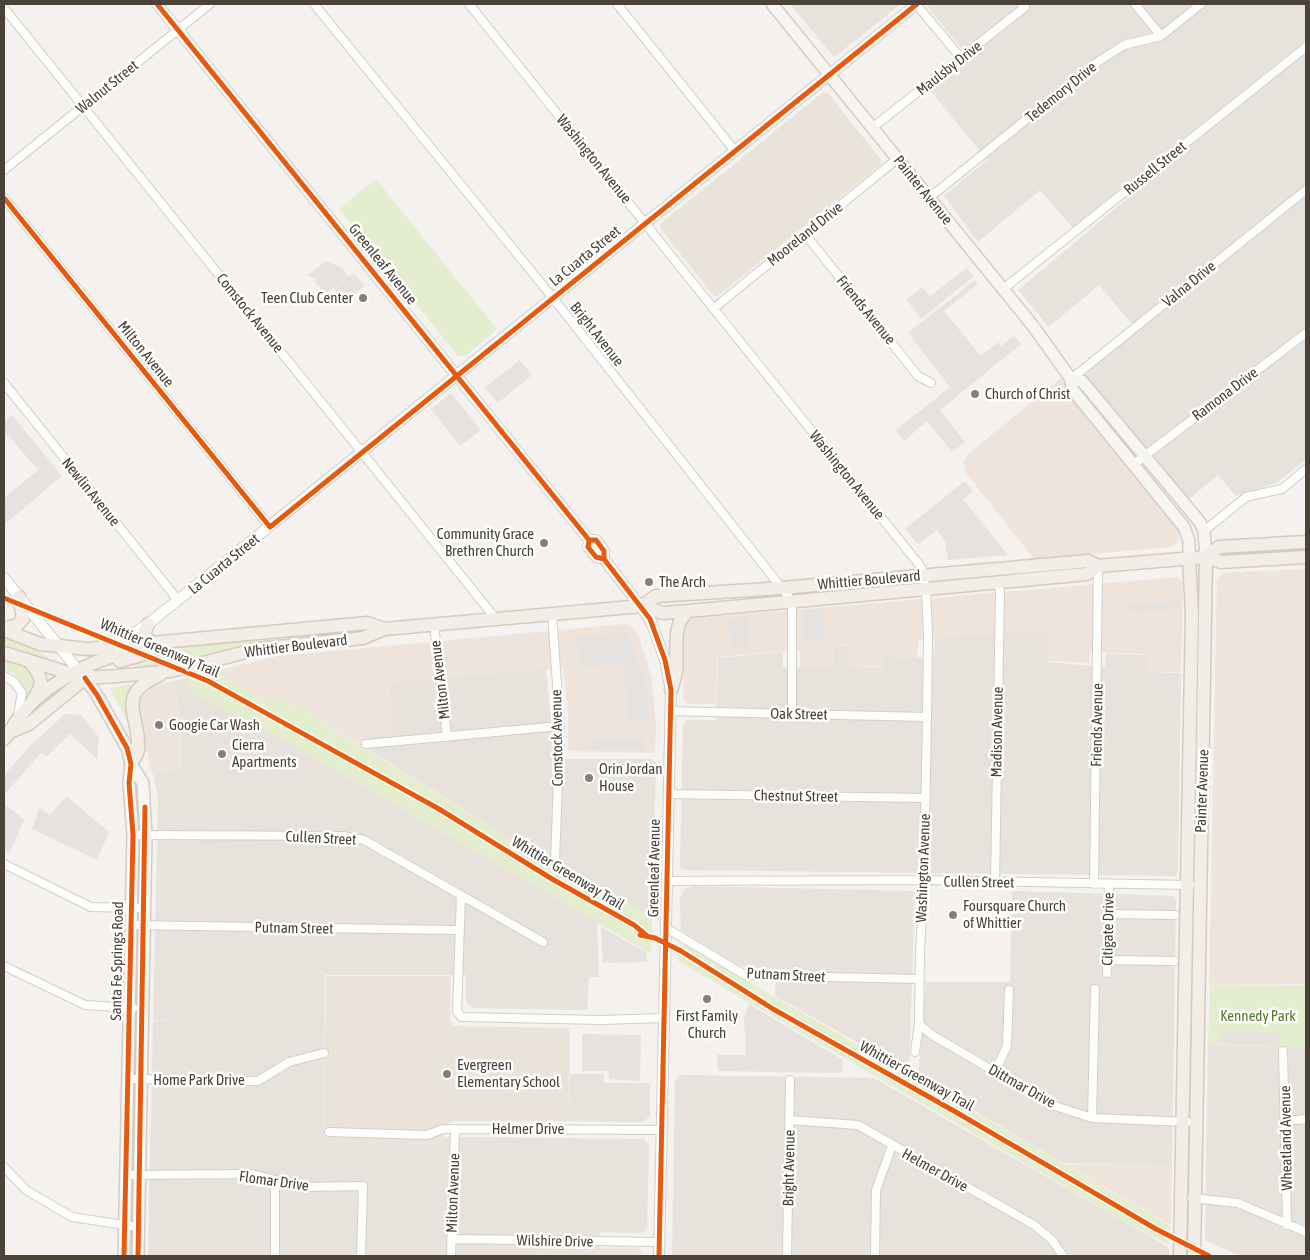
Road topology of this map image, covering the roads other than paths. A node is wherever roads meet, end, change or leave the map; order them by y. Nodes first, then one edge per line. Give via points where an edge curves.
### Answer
1 (157, 4) edge
2 (210, 4) edge
3 (314, 4) edge
4 (469, 4) edge
5 (617, 4) edge
6 (772, 4) edge
7 (916, 4) edge
8 (1135, 4) edge
9 (1201, 4) edge
10 (1024, 5) edge
11 (4, 8) edge
12 (178, 30) junction
13 (1161, 36) junction
14 (1306, 47) edge
15 (961, 58) junction
16 (828, 74) junction
17 (83, 106) junction
18 (872, 128) junction
19 (735, 151) junction
20 (897, 159) junction
21 (4, 170) edge
22 (1306, 190) edge
23 (4, 198) edge
24 (929, 198) junction
25 (645, 223) junction
26 (805, 234) junction
27 (1003, 289) junction
28 (553, 298) junction
29 (712, 308) junction
30 (1306, 333) edge
31 (456, 376) junction
32 (1071, 379) junction
33 (4, 383) edge
34 (931, 383) dead end
35 (362, 452) junction
36 (1145, 455) junction
37 (1134, 464) junction
38 (1306, 469) edge
39 (270, 527) junction
40 (1204, 531) junction
41 (1306, 542) edge
42 (1206, 556) junction
43 (1306, 557) edge
44 (1189, 558) junction
45 (1098, 566) junction
46 (923, 575) junction
47 (4, 578) edge
48 (998, 582) junction
49 (782, 588) junction
50 (926, 589) junction
51 (19, 597) junction
52 (178, 600) junction
53 (792, 601) junction
54 (642, 606) junction
55 (689, 611) junction
56 (552, 614) junction
57 (496, 619) junction
58 (148, 624) junction
59 (434, 624) junction
60 (4, 629) edge
61 (384, 629) junction
62 (150, 646) junction
63 (59, 647) junction
64 (111, 648) junction
65 (4, 653) edge
66 (31, 663) junction
67 (171, 671) junction
68 (78, 674) junction
69 (4, 676) edge
70 (671, 690) junction
71 (30, 706) junction
72 (670, 711) junction
73 (792, 714) junction
74 (927, 717) junction
75 (560, 726) junction
76 (10, 731) edge
77 (447, 736) junction
78 (366, 744) dead end
79 (131, 764) junction
80 (668, 794) junction
81 (925, 798) junction
82 (1189, 805) junction
83 (133, 835) junction
84 (146, 836) junction
85 (1201, 846) junction
86 (555, 862) dead end
87 (4, 864) edge
88 (924, 880) junction
89 (667, 881) junction
90 (995, 882) junction
91 (1094, 884) junction
92 (1108, 884) junction
93 (1194, 886) junction
94 (461, 896) junction
95 (130, 908) junction
96 (144, 908) junction
97 (1109, 914) junction
98 (1175, 915) dead end
99 (131, 925) junction
100 (144, 925) junction
101 (666, 928) junction
102 (458, 930) junction
103 (543, 942) dead end
104 (1108, 960) junction
105 (1174, 961) dead end
106 (4, 966) edge
107 (1107, 973) dead end
108 (919, 979) junction
109 (1095, 989) dead end
110 (1009, 990) dead end
111 (128, 1008) junction
112 (142, 1009) junction
113 (663, 1018) junction
114 (919, 1024) junction
115 (1283, 1050) dead end
116 (915, 1052) dead end
117 (324, 1053) dead end
118 (995, 1072) junction
119 (127, 1079) junction
120 (141, 1080) junction
121 (790, 1080) dead end
122 (1092, 1118) junction
123 (1306, 1119) edge
124 (790, 1120) junction
125 (1190, 1122) junction
126 (1286, 1122) junction
127 (455, 1129) junction
128 (661, 1130) junction
129 (329, 1132) dead end
130 (892, 1146) junction
131 (4, 1167) edge
132 (126, 1175) junction
133 (140, 1176) junction
134 (275, 1181) junction
135 (1182, 1197) junction
136 (1196, 1198) junction
137 (124, 1225) junction
138 (1287, 1226) junction
139 (138, 1227) junction
140 (1306, 1232) edge
141 (452, 1239) junction
142 (659, 1242) junction
143 (124, 1256) edge
144 (138, 1256) edge
145 (275, 1256) edge
146 (361, 1256) edge
147 (451, 1256) edge
148 (658, 1256) edge
149 (787, 1256) edge
150 (875, 1256) edge
151 (1064, 1256) edge
152 (1180, 1256) edge
153 (1194, 1256) edge

1 - 12 street, Greenleaf Avenue
2 - 12 street, Walnut Street
3 - 28 street, Bright Avenue
4 - 25 street, Washington Avenue
5 - 19 street
6 - 16 main road, Painter Avenue
7 - 15 street
7 - 16 street, La Cuarta Street
8 - 13 street
9 - 13 street, Tedemory Drive
10 - 15 street, Maulsby Drive
11 - 17 street, Comstock Avenue
12 - 17 street, Walnut Street
12 - 31 street, Greenleaf Avenue
13 - 24 street, Tedemory Drive via 1115,50
14 - 27 street, Russell Street
15 - 18 street, Maulsby Drive
16 - 18 main road, Painter Avenue
16 - 19 street, La Cuarta Street
17 - 21 street, Walnut Street
17 - 35 street, Comstock Avenue
18 - 20 main road, Painter Avenue
19 - 25 street, La Cuarta Street
20 - 24 main road, Painter Avenue
20 - 26 street, Mooreland Drive
22 - 32 street, Valna Drive
23 - 39 street, Milton Avenue
24 - 27 main road, Painter Avenue
25 - 28 street, La Cuarta Street
25 - 29 street, Washington Avenue
26 - 29 street, Mooreland Drive
26 - 34 street, Friends Avenue via 918,376
27 - 32 main road, Painter Avenue
28 - 31 street, La Cuarta Street
28 - 49 street, Bright Avenue
29 - 46 street, Washington Avenue via 921,567
30 - 36 street, Ramona Drive
31 - 35 street, La Cuarta Street
31 - 54 street, Greenleaf Avenue via 589,540 588,547 596,557 604,559
32 - 36 main road, Painter Avenue via 1082,381
32 - 37 main road, Painter Avenue via 1072,389
33 - 52 street, Newlin Avenue
35 - 39 street, La Cuarta Street
35 - 57 street, Comstock Avenue
36 - 37 street, Ramona Drive
36 - 40 main road, Painter Avenue
37 - 44 main road, Painter Avenue via 1184,527 1189,541
38 - 40 street via 1282,488 1246,497
39 - 52 street, La Cuarta Street
40 - 42 main road, Painter Avenue
41 - 42 main road, Whittier Boulevard via 1219,547
42 - 43 main road, Whittier Boulevard via 1221,562
42 - 44 main road, Whittier Boulevard
42 - 85 main road, Painter Avenue
44 - 45 main road, Whittier Boulevard
44 - 82 main road, Painter Avenue via 1192,614
45 - 46 main road, Whittier Boulevard via 1088,560
45 - 48 main road, Whittier Boulevard via 1087,574
45 - 91 street, Friends Avenue
46 - 49 main road, Whittier Boulevard
46 - 50 street, Washington Avenue
47 - 51 street
48 - 50 main road, Whittier Boulevard
48 - 90 street, Madison Avenue
49 - 53 street, Bright Avenue
49 - 54 main road, Whittier Boulevard via 656,596
50 - 53 main road, Whittier Boulevard
50 - 74 street, Washington Avenue
51 - 60 main road via 22,619 17,625
51 - 63 street
52 - 58 street, La Cuarta Street
53 - 55 main road, Whittier Boulevard
53 - 73 street
54 - 55 main road, Whittier Boulevard via 663,613
54 - 56 main road, Whittier Boulevard
54 - 70 street, Greenleaf Avenue via 657,634
55 - 70 main road via 681,617 678,626 676,672
56 - 57 main road, Whittier Boulevard
56 - 75 street, Comstock Avenue
57 - 59 main road, Whittier Boulevard
58 - 62 main road via 144,634
58 - 64 street, La Cuarta Street
59 - 61 main road, Whittier Boulevard
59 - 77 street, Milton Avenue
60 - 63 main road, Whittier Boulevard via 40,644
61 - 62 main road, Whittier Boulevard via 367,623
61 - 67 main road, Whittier Boulevard via 363,638 258,649
62 - 64 main road, Whittier Boulevard
62 - 68 main road via 141,655
63 - 64 main road, Whittier Boulevard
63 - 68 street
65 - 66 main road, Whittier Boulevard
66 - 68 main road, Whittier Boulevard
66 - 71 main road via 42,681
67 - 68 main road, Whittier Boulevard
67 - 79 main road via 142,685 132,702 138,751
68 - 71 main road
68 - 76 main road via 29,724
68 - 79 main road, Santa Fe Springs Road via 120,733 128,748
69 - 76 street via 14,682 22,693
70 - 72 street, Greenleaf Avenue
71 - 76 main road
72 - 73 street, Oak Street
72 - 80 street, Greenleaf Avenue
73 - 74 street, Oak Street
74 - 81 street, Washington Avenue
75 - 77 street
75 - 86 street, Comstock Avenue
77 - 78 street
79 - 83 main road, Santa Fe Springs Road
79 - 84 main road, Santa Fe Springs Road via 143,783
80 - 81 street, Chestnut Street
80 - 89 street, Greenleaf Avenue
81 - 88 street, Washington Avenue
82 - 85 main road via 1195,811 1195,839
82 - 93 main road, Painter Avenue
83 - 84 street, Cullen Street
83 - 95 main road, Santa Fe Springs Road
84 - 94 street, Cullen Street via 343,836 364,840
84 - 96 main road, Santa Fe Springs Road
85 - 93 main road, Painter Avenue
87 - 95 street via 91,907
88 - 89 street, Cullen Street
88 - 90 street, Cullen Street
88 - 108 street, Washington Avenue
89 - 101 street, Greenleaf Avenue
90 - 91 street, Cullen Street
91 - 92 street, Cullen Street
92 - 93 street, Cullen Street
92 - 97 street, Citigate Drive
93 - 125 main road, Painter Avenue
94 - 102 street
94 - 103 street, Cullen Street
95 - 96 street
95 - 99 main road, Santa Fe Springs Road
96 - 100 main road, Santa Fe Springs Road
97 - 98 street
97 - 104 street, Citigate Drive
99 - 100 street, Putnam Street
99 - 111 main road, Santa Fe Springs Road
100 - 102 street, Putnam Street
100 - 112 main road, Santa Fe Springs Road
101 - 108 street, Putnam Street via 745,975
101 - 113 street, Greenleaf Avenue
102 - 113 street via 457,1011 462,1017
104 - 105 street
104 - 107 street, Citigate Drive
106 - 111 street via 85,1005
108 - 114 street, Washington Avenue
109 - 122 street
110 - 118 street via 1007,1046
111 - 112 street
111 - 119 main road, Santa Fe Springs Road
112 - 120 main road, Santa Fe Springs Road
113 - 128 street, Greenleaf Avenue
114 - 116 street, Washington Avenue
114 - 118 street, Dittmar Drive
115 - 126 street, Wheatland Avenue
117 - 120 street, Home Park Drive via 289,1062 258,1081
118 - 122 street, Dittmar Drive via 1052,1105
119 - 120 street, Home Park Drive
119 - 132 main road, Santa Fe Springs Road
120 - 133 main road, Santa Fe Springs Road
121 - 124 street, Bright Avenue
122 - 125 street, Dittmar Drive
123 - 126 street
124 - 130 street, Helmer Drive via 858,1125
124 - 149 street, Bright Avenue
125 - 135 main road, Painter Avenue
125 - 136 main road, Painter Avenue
126 - 138 street, Wheatland Avenue
127 - 128 street, Helmer Drive
127 - 129 street, Helmer Drive via 443,1129 427,1135
127 - 141 street, Milton Avenue
128 - 142 street, Greenleaf Avenue
130 - 150 street via 876,1190
130 - 151 street, Helmer Drive via 1034,1225 1052,1240
131 - 137 street via 26,1190 72,1216
132 - 133 street, Flomar Drive
132 - 137 main road, Santa Fe Springs Road
133 - 134 street, Flomar Drive via 252,1174
133 - 139 main road, Santa Fe Springs Road
134 - 145 street
134 - 146 street, Flomar Drive via 303,1187 363,1186
135 - 136 street
135 - 152 main road, Painter Avenue
136 - 138 street via 1238,1203
136 - 153 main road, Painter Avenue
137 - 139 street
137 - 143 main road, Santa Fe Springs Road
138 - 140 street
139 - 144 main road, Santa Fe Springs Road
141 - 142 street, Wilshire Drive
141 - 147 street, Milton Avenue
142 - 148 street, Greenleaf Avenue

